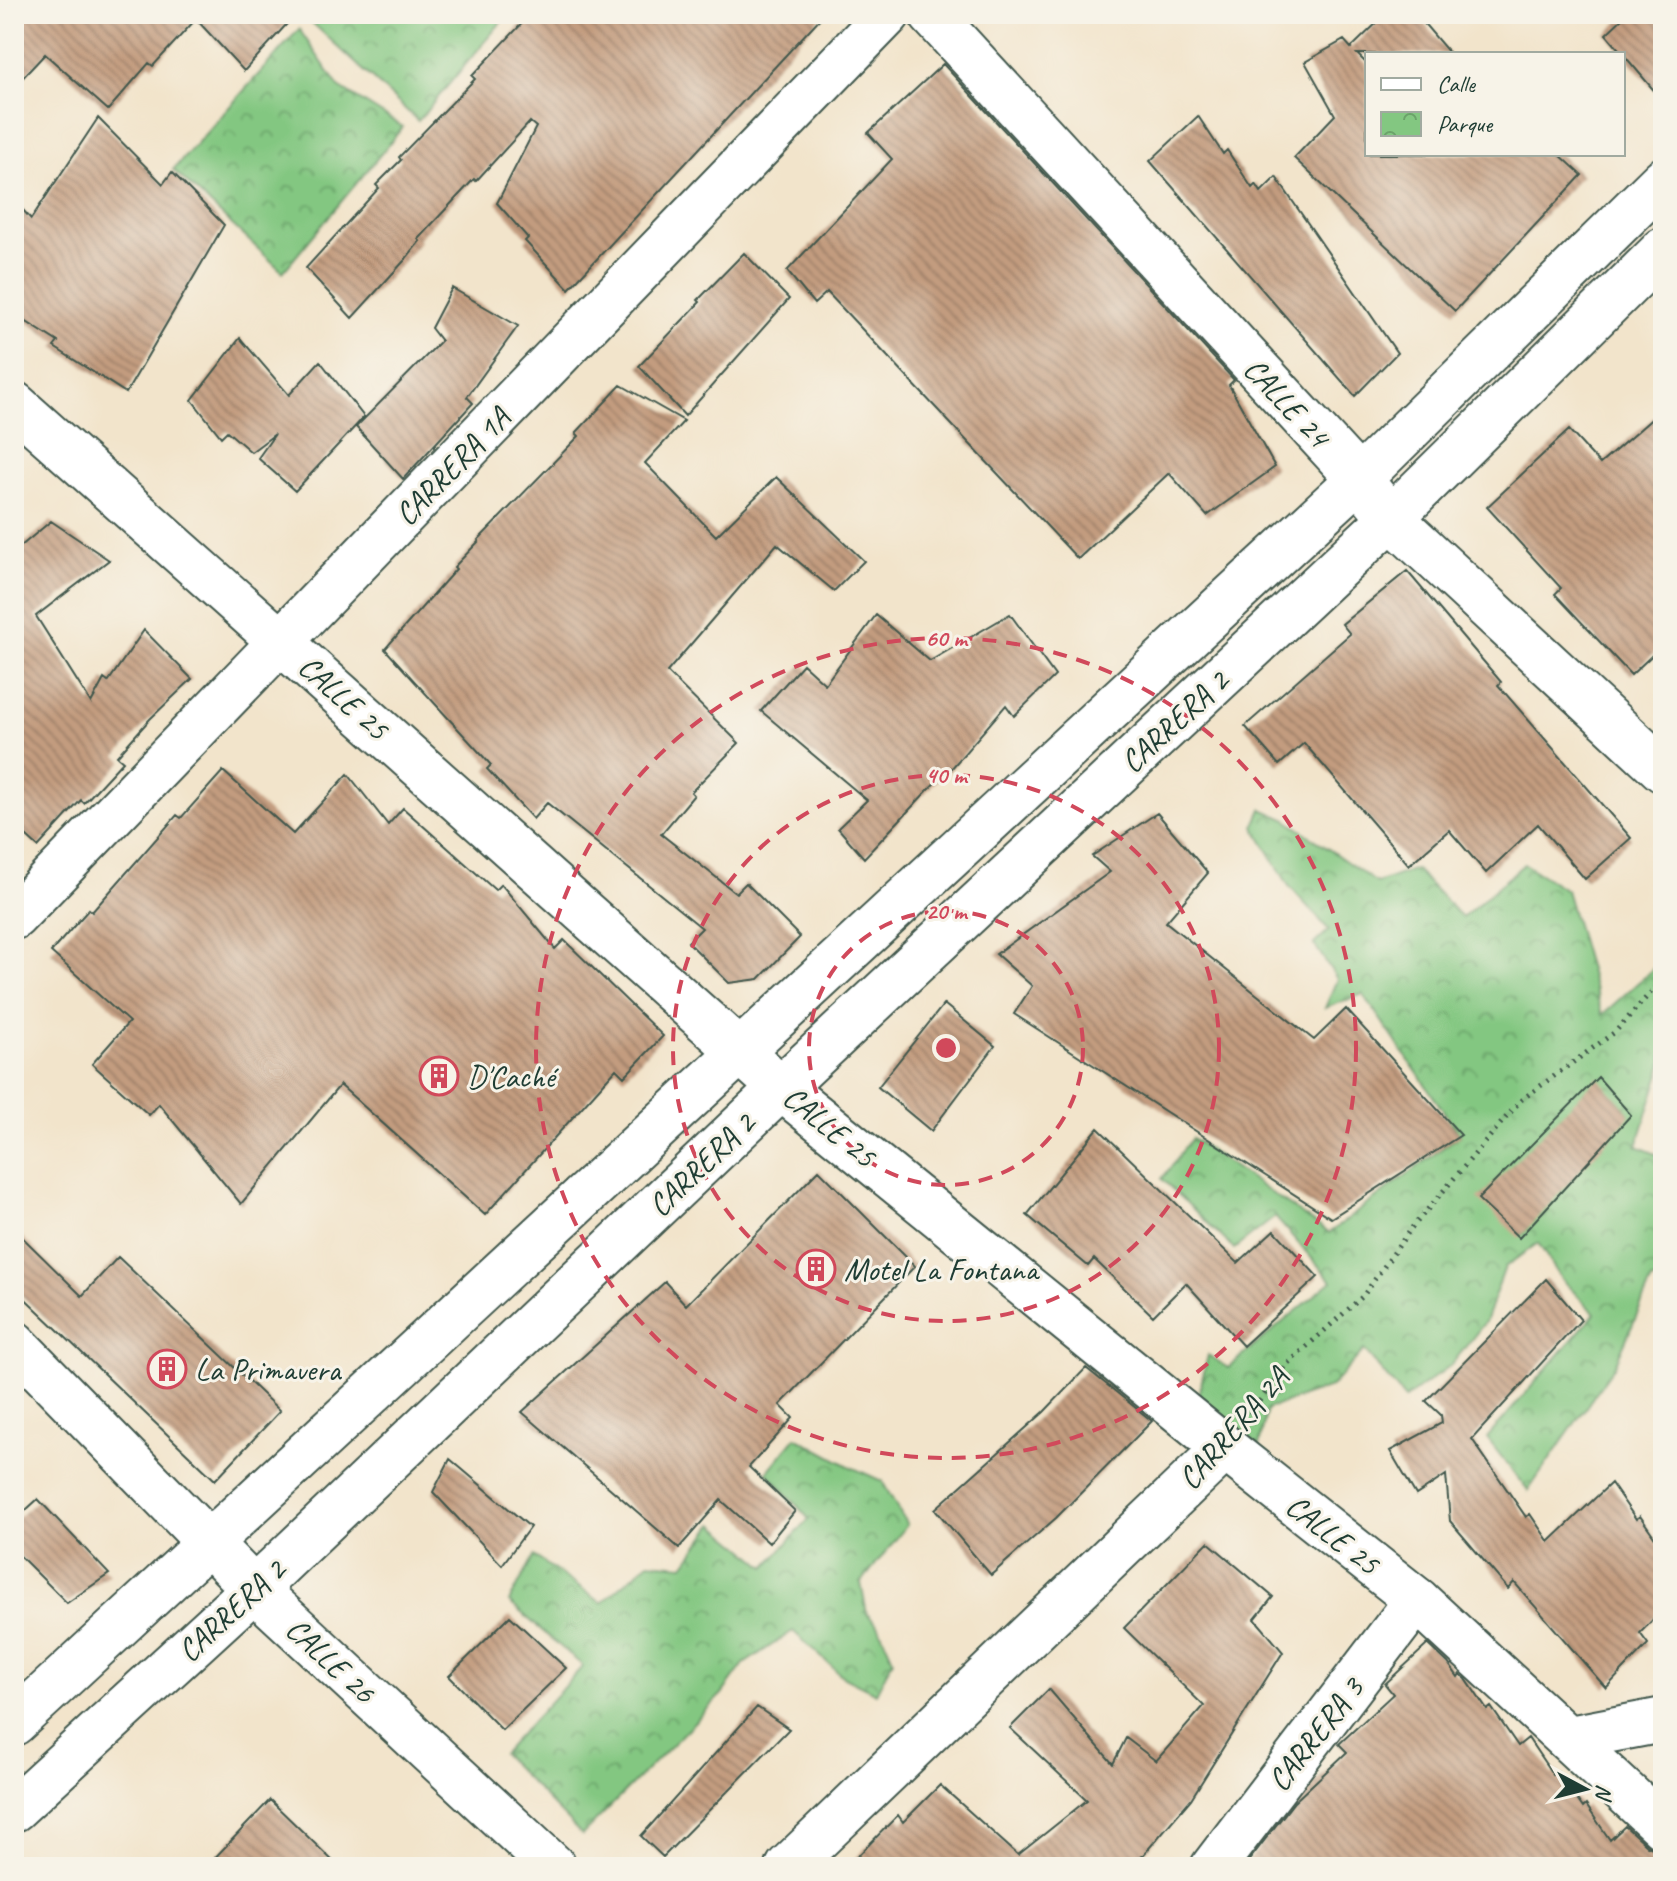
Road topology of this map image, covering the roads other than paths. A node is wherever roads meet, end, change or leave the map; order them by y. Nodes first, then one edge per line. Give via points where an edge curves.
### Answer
1 (888, 14) edge
2 (931, 14) edge
3 (1663, 180) edge
4 (1663, 250) edge
5 (14, 404) edge
6 (1359, 479) junction
7 (1391, 518) junction
8 (283, 642) junction
9 (1663, 770) edge
10 (14, 917) edge
11 (742, 1052) junction
12 (781, 1088) junction
13 (14, 1343) edge
14 (1225, 1448) junction
15 (210, 1544) junction
16 (254, 1589) junction
17 (1417, 1600) junction
18 (1663, 1720) edge
19 (14, 1723) edge
20 (1569, 1738) junction
21 (14, 1809) edge
22 (1663, 1827) edge
23 (554, 1867) edge
24 (788, 1867) edge
25 (1213, 1867) edge

1 - 8 street, CARRERA 1A
2 - 6 street, CALLE 24
3 - 6 street, CARRERA 2
4 - 7 street, CARRERA 2
5 - 8 street, CALLE 25
6 - 7 street, CALLE 24
6 - 11 street, CARRERA 2
7 - 9 street, CALLE 24
7 - 12 street, CARRERA 2
8 - 10 street, CARRERA 1A
8 - 11 street, CALLE 25
11 - 12 street, CALLE 25
11 - 15 street, CARRERA 2
12 - 14 street, CALLE 25
12 - 16 street, CARRERA 2
13 - 15 street, CALLE 26
14 - 17 street, CALLE 25
14 - 24 street, CARRERA 2A
15 - 16 street, CALLE 26
15 - 19 street, CARRERA 2
16 - 21 street, CARRERA 2
16 - 23 street, CALLE 26
17 - 20 street, CALLE 25
17 - 25 street, CARRERA 3
18 - 20 street
20 - 22 street, CALLE 25

